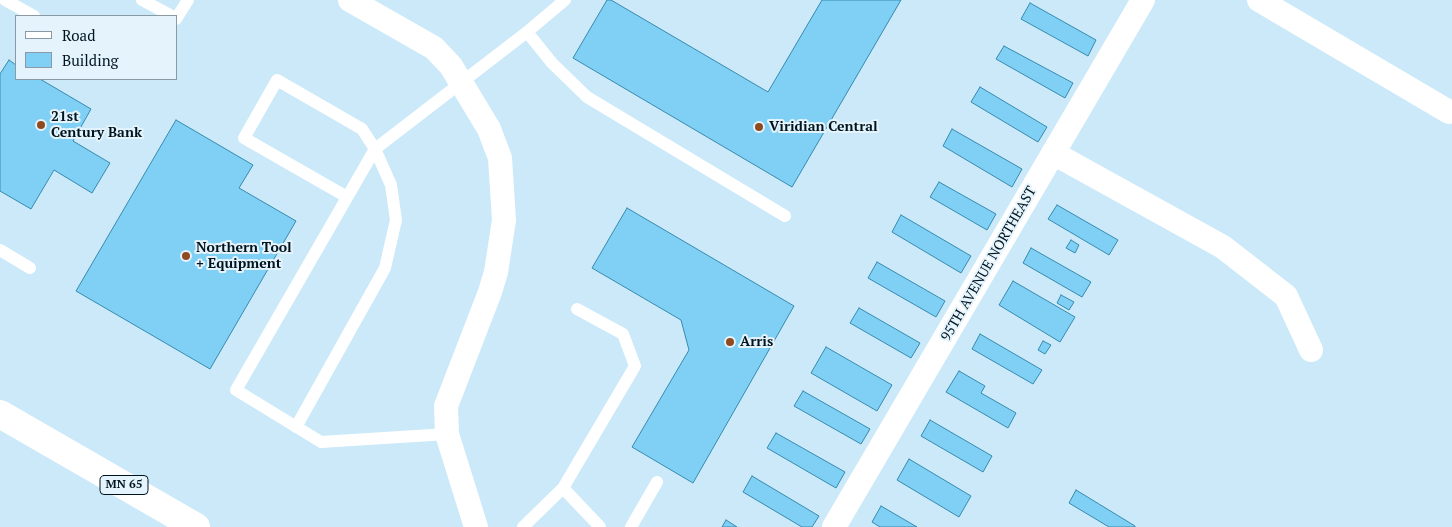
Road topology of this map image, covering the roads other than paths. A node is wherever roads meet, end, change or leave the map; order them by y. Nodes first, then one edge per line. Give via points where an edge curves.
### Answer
1 (5, 0) edge
2 (142, 0) edge
3 (188, 0) edge
4 (350, 0) edge
5 (565, 0) edge
6 (1143, 0) edge
7 (1259, 0) edge
8 (32, 15) edge
9 (170, 15) edge
10 (178, 16) edge
11 (527, 32) junction
12 (461, 82) junction
13 (1449, 112) dead end
14 (375, 148) junction
15 (1054, 153) junction
16 (347, 197) junction
17 (785, 216) dead end
18 (0, 250) edge
19 (30, 268) dead end
20 (577, 309) dead end
21 (1312, 350) dead end
22 (0, 414) edge
23 (296, 427) junction
24 (447, 434) junction
25 (657, 482) dead end
26 (564, 488) junction
27 (196, 527) edge
28 (476, 527) edge
29 (523, 527) edge
30 (600, 527) edge
31 (631, 527) edge
32 (834, 527) edge

1 - 8 lane
2 - 9 lane
3 - 10 lane
4 - 12 street via 434,48 452,66
5 - 11 lane
6 - 15 street, 95TH AVENUE NORTHEAST
7 - 13 street
11 - 12 lane
11 - 17 lane via 552,63 587,97
12 - 14 lane
12 - 24 street via 489,129 500,158 504,220 490,292 446,406
14 - 16 lane
14 - 16 lane via 362,129 277,80 244,138
14 - 23 lane via 392,185 396,220 384,268
15 - 21 street via 1223,247 1286,296
15 - 32 street, 95TH AVENUE NORTHEAST
16 - 23 lane via 236,390
18 - 19 lane
20 - 26 lane via 623,334 634,366
22 - 27 highway, MN 65
23 - 24 lane via 321,442
24 - 28 street
25 - 31 lane
26 - 29 lane
26 - 30 lane

